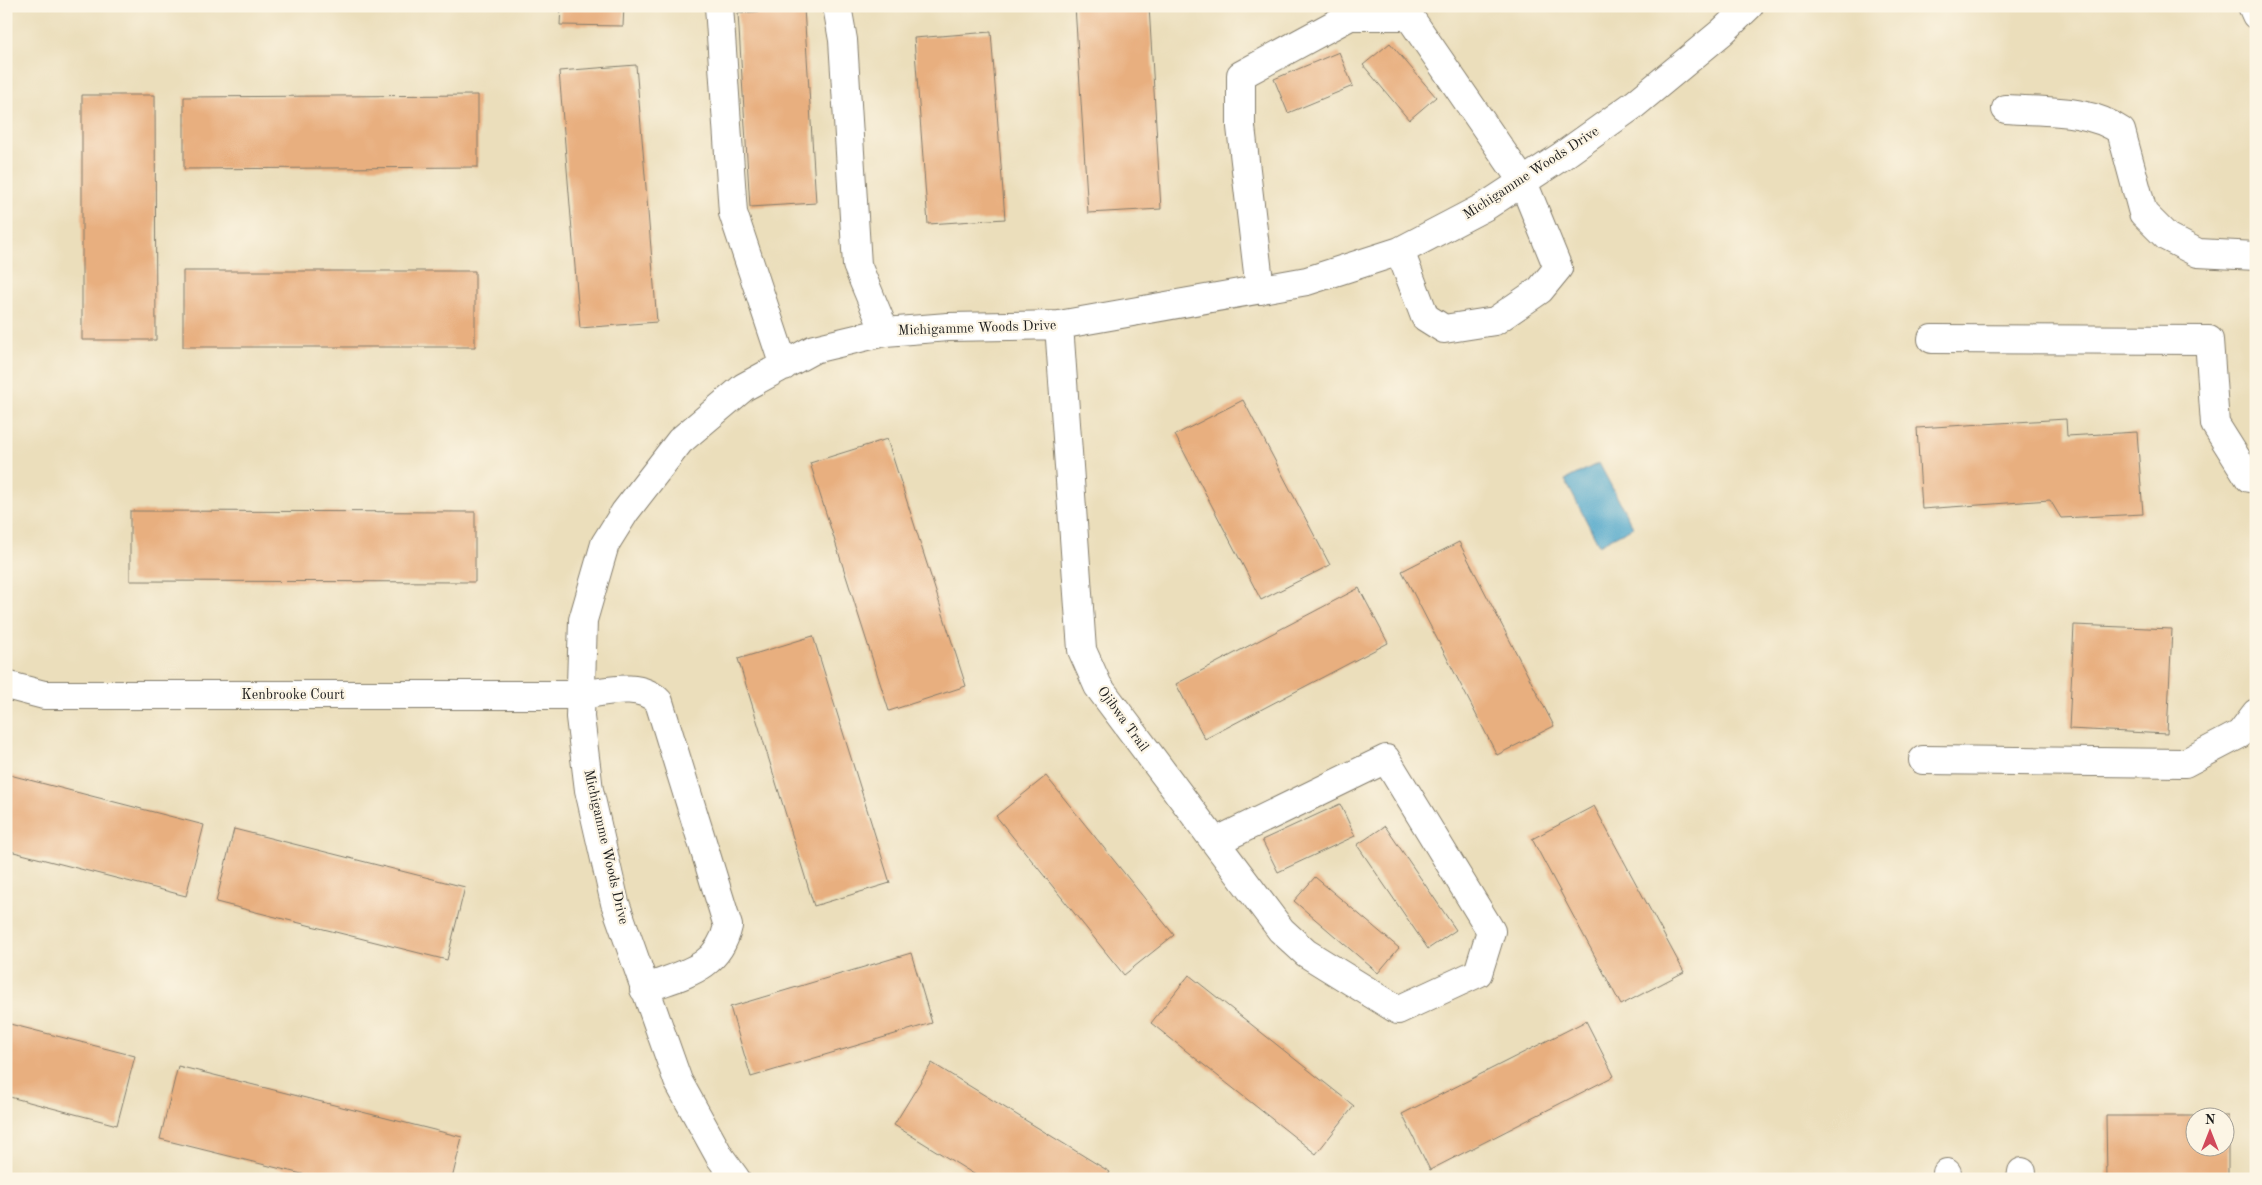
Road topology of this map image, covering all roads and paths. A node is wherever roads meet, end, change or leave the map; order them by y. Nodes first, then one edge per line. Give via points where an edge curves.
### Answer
1 (719, 6) edge
2 (837, 6) edge
3 (1749, 6) edge
4 (2253, 6) edge
5 (2256, 15) edge
6 (2006, 109) dead end
7 (1523, 182) junction
8 (1400, 251) junction
9 (2256, 256) edge
10 (1260, 290) junction
11 (1059, 325) junction
12 (886, 332) junction
13 (1932, 339) dead end
14 (784, 366) junction
15 (2256, 479) edge
16 (6, 684) edge
17 (581, 695) junction
18 (2256, 713) edge
19 (1923, 760) dead end
20 (1215, 842) junction
21 (644, 989) junction
22 (736, 1179) edge

1 - 14 street via 733,213
2 - 12 street via 843,40 857,265
3 - 7 street, Michigamme Woods Drive via 1635,104
4 - 5 street
6 - 9 street via 2089,115 2107,121 2121,131 2143,213 2167,237 2198,253
7 - 8 street, Michigamme Woods Drive via 1486,206
7 - 8 street via 1558,268 1540,290 1495,321 1444,329 1425,317
7 - 10 street via 1409,16 1350,16 1241,75 1241,127
8 - 10 street, Michigamme Woods Drive via 1307,282
10 - 11 street, Michigamme Woods Drive
11 - 12 street, Michigamme Woods Drive
11 - 20 street, Ojibwa Trail via 1082,650 1098,686
12 - 14 street, Michigamme Woods Drive via 814,349
13 - 15 street via 2209,340 2215,424 2249,478
14 - 17 street, Michigamme Woods Drive via 744,387 680,441 625,512 605,544 583,620
16 - 17 street, Kenbrooke Court via 44,695
17 - 21 street, Michigamme Woods Drive via 580,716 590,790 615,903
17 - 21 street, Kenbrooke Court via 641,690 652,694 659,702 728,926 724,943 715,956 700,968
18 - 19 street via 2240,734 2184,763
20 - 20 street, Ojibwa Trail via 1281,930 1306,953 1398,1010 1478,973 1491,931 1386,759
21 - 22 street, Michigamme Woods Drive via 678,1081 720,1157

